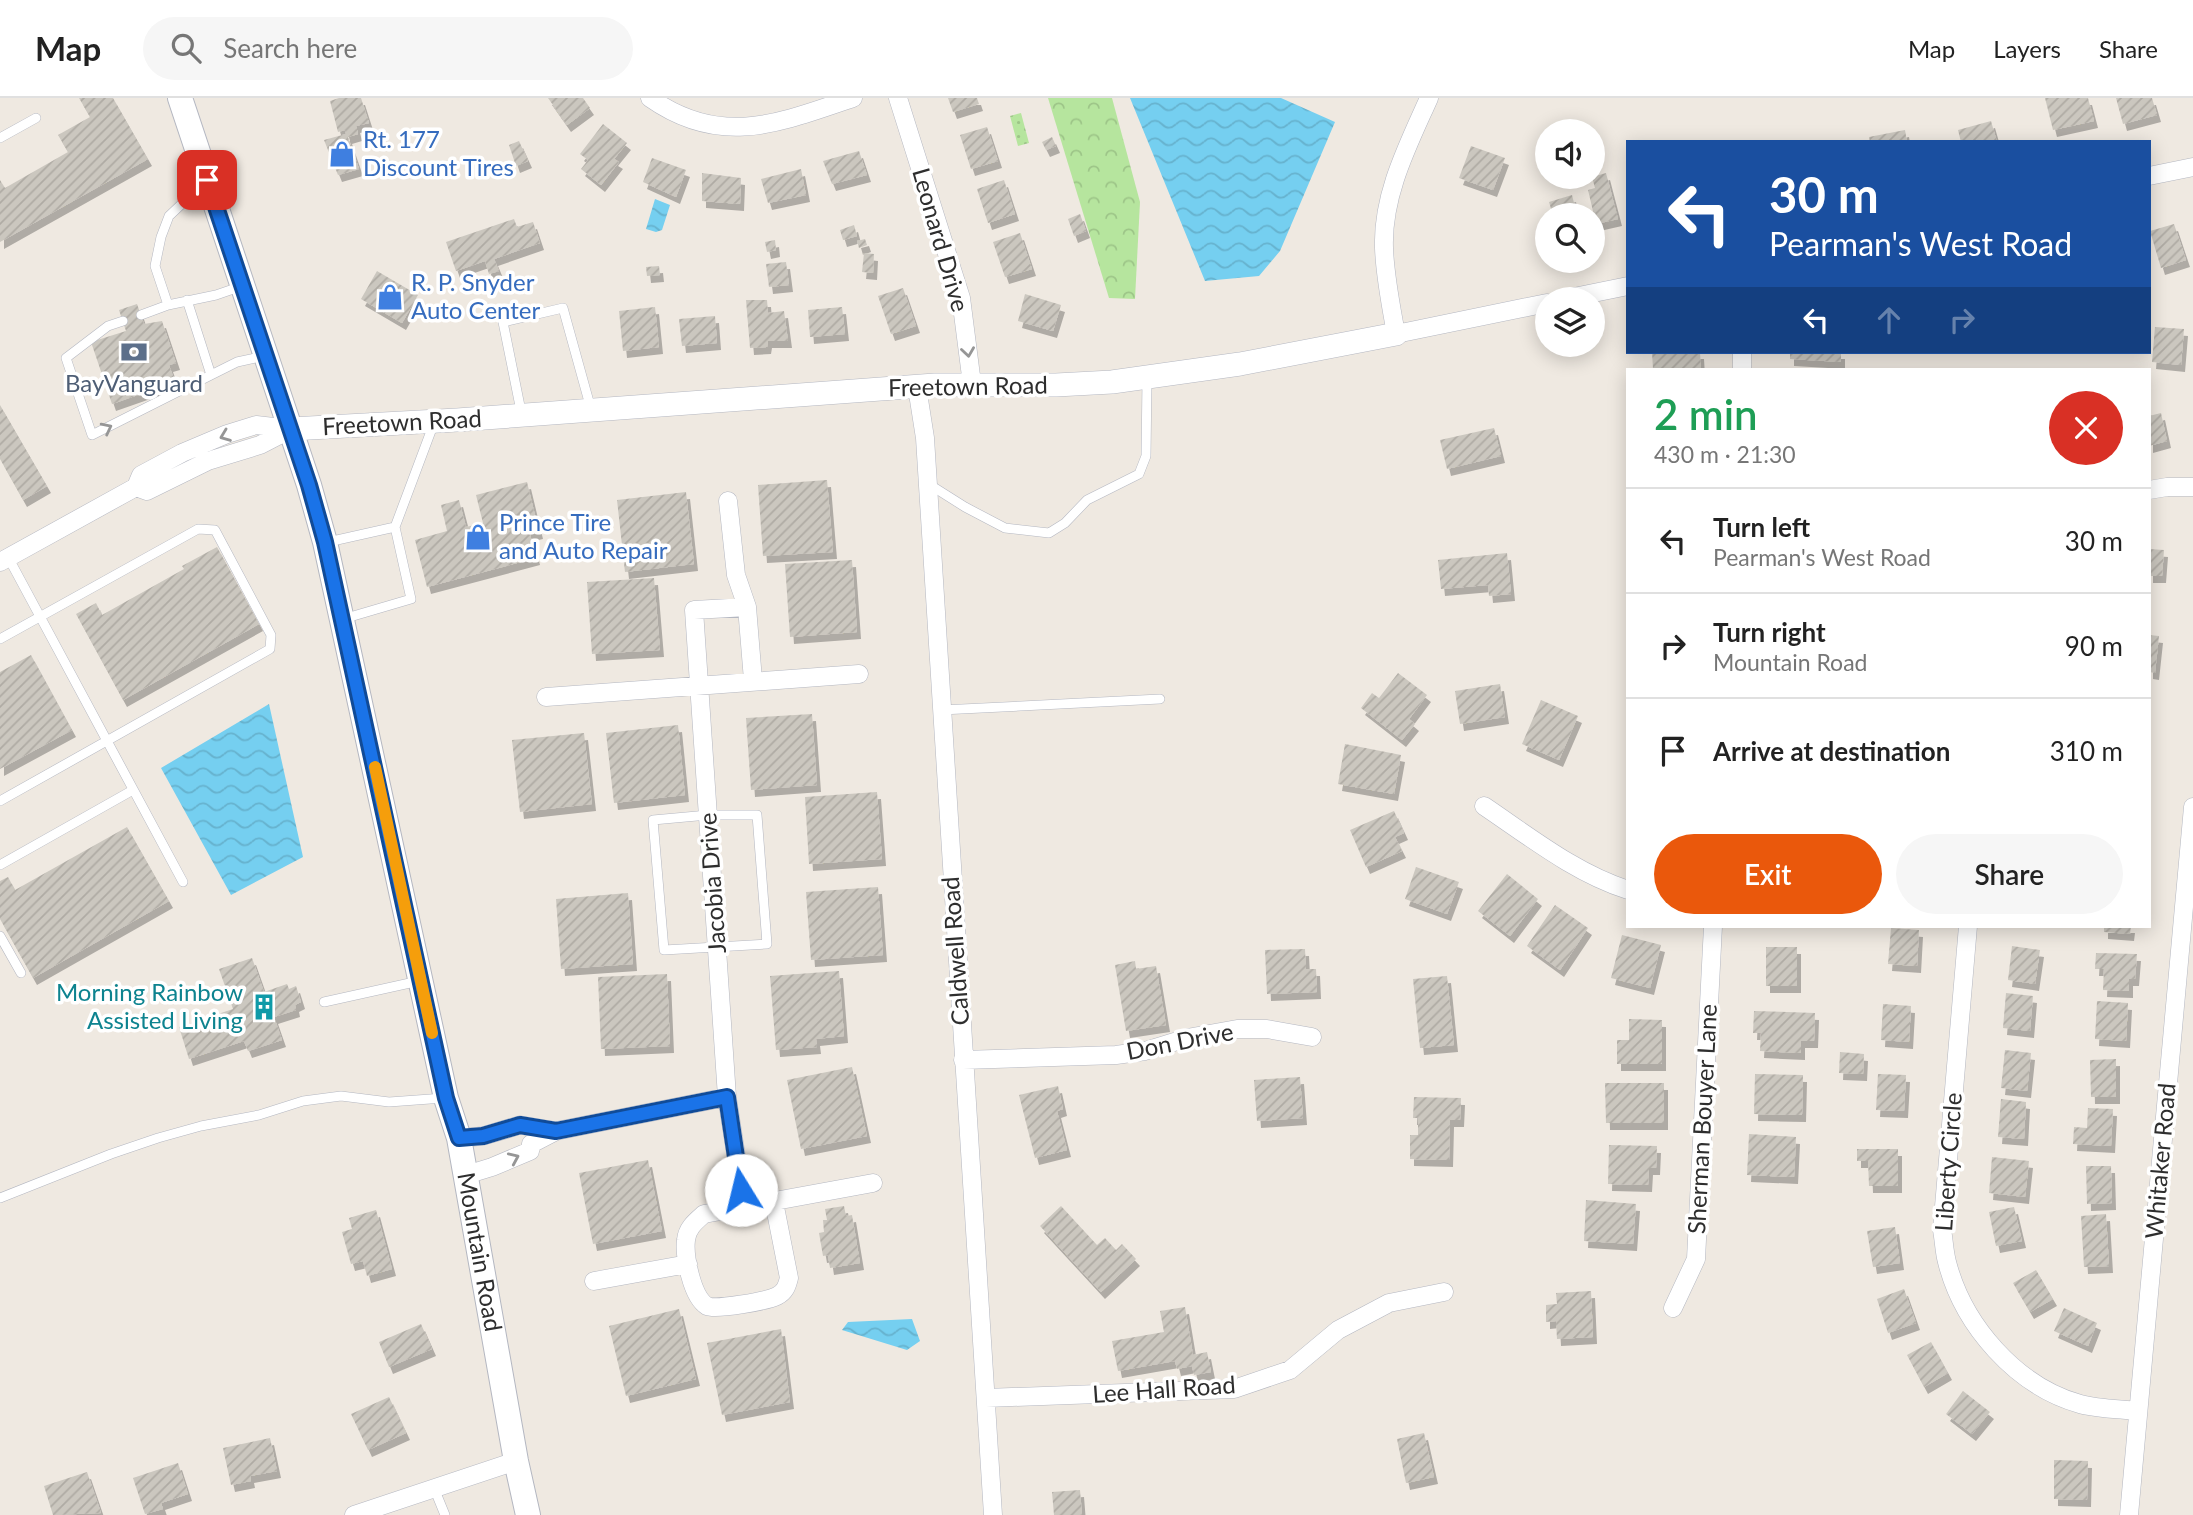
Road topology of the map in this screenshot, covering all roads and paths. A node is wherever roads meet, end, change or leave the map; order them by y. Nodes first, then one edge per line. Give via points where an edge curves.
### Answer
1 (180, 98) edge
2 (650, 98) edge
3 (853, 98) edge
4 (898, 98) edge
5 (1429, 98) edge
6 (36, 118) dead end
7 (0, 138) edge
8 (2193, 167) edge
9 (2151, 176) edge
10 (207, 180) junction
11 (244, 285) junction
12 (1626, 286) edge
13 (1605, 291) edge
14 (187, 300) junction
15 (168, 305) junction
16 (1535, 305) edge
17 (141, 315) dead end
18 (123, 321) dead end
19 (1396, 334) junction
20 (267, 355) junction
21 (211, 375) junction
22 (1147, 378) junction
23 (972, 384) junction
24 (917, 387) junction
25 (591, 411) junction
26 (522, 416) junction
27 (434, 422) junction
28 (291, 429) junction
29 (928, 483) junction
30 (2193, 487) edge
31 (2151, 490) edge
32 (728, 501) dead end
33 (395, 527) junction
34 (325, 542) junction
35 (4, 559) edge
36 (747, 607) junction
37 (40, 617) junction
38 (343, 620) junction
39 (0, 639) edge
40 (859, 674) dead end
41 (754, 680) junction
42 (701, 684) junction
43 (546, 697) dead end
44 (1160, 699) dead end
45 (941, 710) junction
46 (106, 740) junction
47 (133, 790) junction
48 (0, 800) edge
49 (1484, 806) dead end
50 (2193, 807) edge
51 (708, 815) junction
52 (2191, 853) edge
53 (0, 865) edge
54 (183, 882) dead end
55 (1626, 889) edge
56 (1713, 928) edge
57 (1968, 928) edge
58 (0, 936) edge
59 (719, 948) junction
60 (21, 973) dead end
61 (421, 981) junction
62 (324, 1002) dead end
63 (1312, 1037) dead end
64 (963, 1060) junction
65 (727, 1097) junction
66 (446, 1098) junction
67 (556, 1131) junction
68 (459, 1138) junction
69 (466, 1175) junction
70 (873, 1183) dead end
71 (0, 1198) edge
72 (774, 1202) junction
73 (744, 1207) junction
74 (688, 1264) junction
75 (594, 1281) dead end
76 (1444, 1292) dead end
77 (1673, 1308) dead end
78 (986, 1398) junction
79 (2138, 1411) junction
80 (516, 1461) junction
81 (434, 1488) junction
82 (354, 1515) edge
83 (445, 1515) edge
84 (528, 1515) edge
85 (993, 1515) edge
86 (2129, 1515) edge

1 - 10 main road, Mountain Road
2 - 3 street via 668,111 734,128 764,126
4 -> 23 street, Leonard Drive via 961,298
5 - 19 street via 1399,169 1386,220 1385,271
6 - 7 lane
8 - 9 street
10 - 11 main road, Mountain Road
10 - 15 lane via 169,216 161,237 155,266
11 - 14 lane
11 - 20 main road, Mountain Road
12 - 13 street
14 - 15 lane
14 - 21 lane
15 - 17 lane
16 - 19 street
18 -> 21 lane via 108,326 66,358 92,435
19 - 22 street, Freetown Road
20 - 21 lane
20 - 28 main road, Mountain Road
22 - 23 street, Freetown Road
22 - 29 lane via 1146,456 1139,474 1087,500 1049,533 1005,528
23 - 24 street, Freetown Road
24 - 25 street, Freetown Road
24 - 29 street, Caldwell Road
25 - 26 street, Freetown Road
25 - 26 lane via 563,308 503,321
26 - 27 street, Freetown Road
27 - 28 street, Freetown Road
27 - 33 lane
28 - 34 main road, Mountain Road
28 - 35 street via 147,491 136,487
29 - 45 street, Caldwell Road
30 - 31 street
32 - 36 street via 736,575
33 - 34 lane
33 - 38 lane via 411,599
34 - 38 main road, Mountain Road
35 - 37 lane
36 - 41 street
36 - 42 street, Jacobia Drive via 694,610
37 - 39 lane
37 - 46 lane
37 - 46 lane via 198,529 215,530 271,635 270,649
38 - 61 main road, Mountain Road
40 - 41 street
41 - 42 street
42 - 43 street
42 - 51 street, Jacobia Drive
44 - 45 lane
45 - 64 street, Caldwell Road
46 - 47 lane
46 - 48 lane
47 - 53 lane
47 - 54 lane
49 - 55 street via 1572,864
50 - 52 street, Whitaker Road
51 - 59 street, Jacobia Drive
51 - 59 lane via 757,815 767,944
51 - 59 lane via 653,820 664,950
52 - 79 street, Whitaker Road
56 - 77 street, Sherman Bouyer Lane via 1696,1259
57 - 79 street, Liberty Circle via 1942,1230 1946,1261 1971,1318 2009,1363 2056,1395 2082,1405
58 - 60 lane
59 - 65 street, Jacobia Drive
61 - 62 lane
61 - 66 main road, Mountain Road
63 - 64 street, Don Drive via 1237,1029 1115,1055
64 - 78 street, Caldwell Road
65 - 67 street
65 - 73 street, Jacobia Drive
66 - 68 main road, Mountain Road
66 - 71 lane via 389,1102 341,1096 303,1101 158,1138
67 - 68 street via 520,1125
69 -> 67 street via 530,1150 531,1144
68 - 69 main road, Mountain Road
69 - 80 main road, Mountain Road
70 - 72 street
72 - 73 street
72 - 74 street via 789,1278 778,1296 709,1307 693,1286
73 - 74 street via 704,1214 691,1225 686,1239
74 - 75 street
76 - 78 street, Lee Hall Road via 1389,1303 1338,1330 1290,1370 1234,1389
78 - 85 street, Caldwell Road
79 - 86 street, Whitaker Road
80 - 81 street
80 - 84 main road, Mountain Road
81 - 82 street
81 - 83 lane

